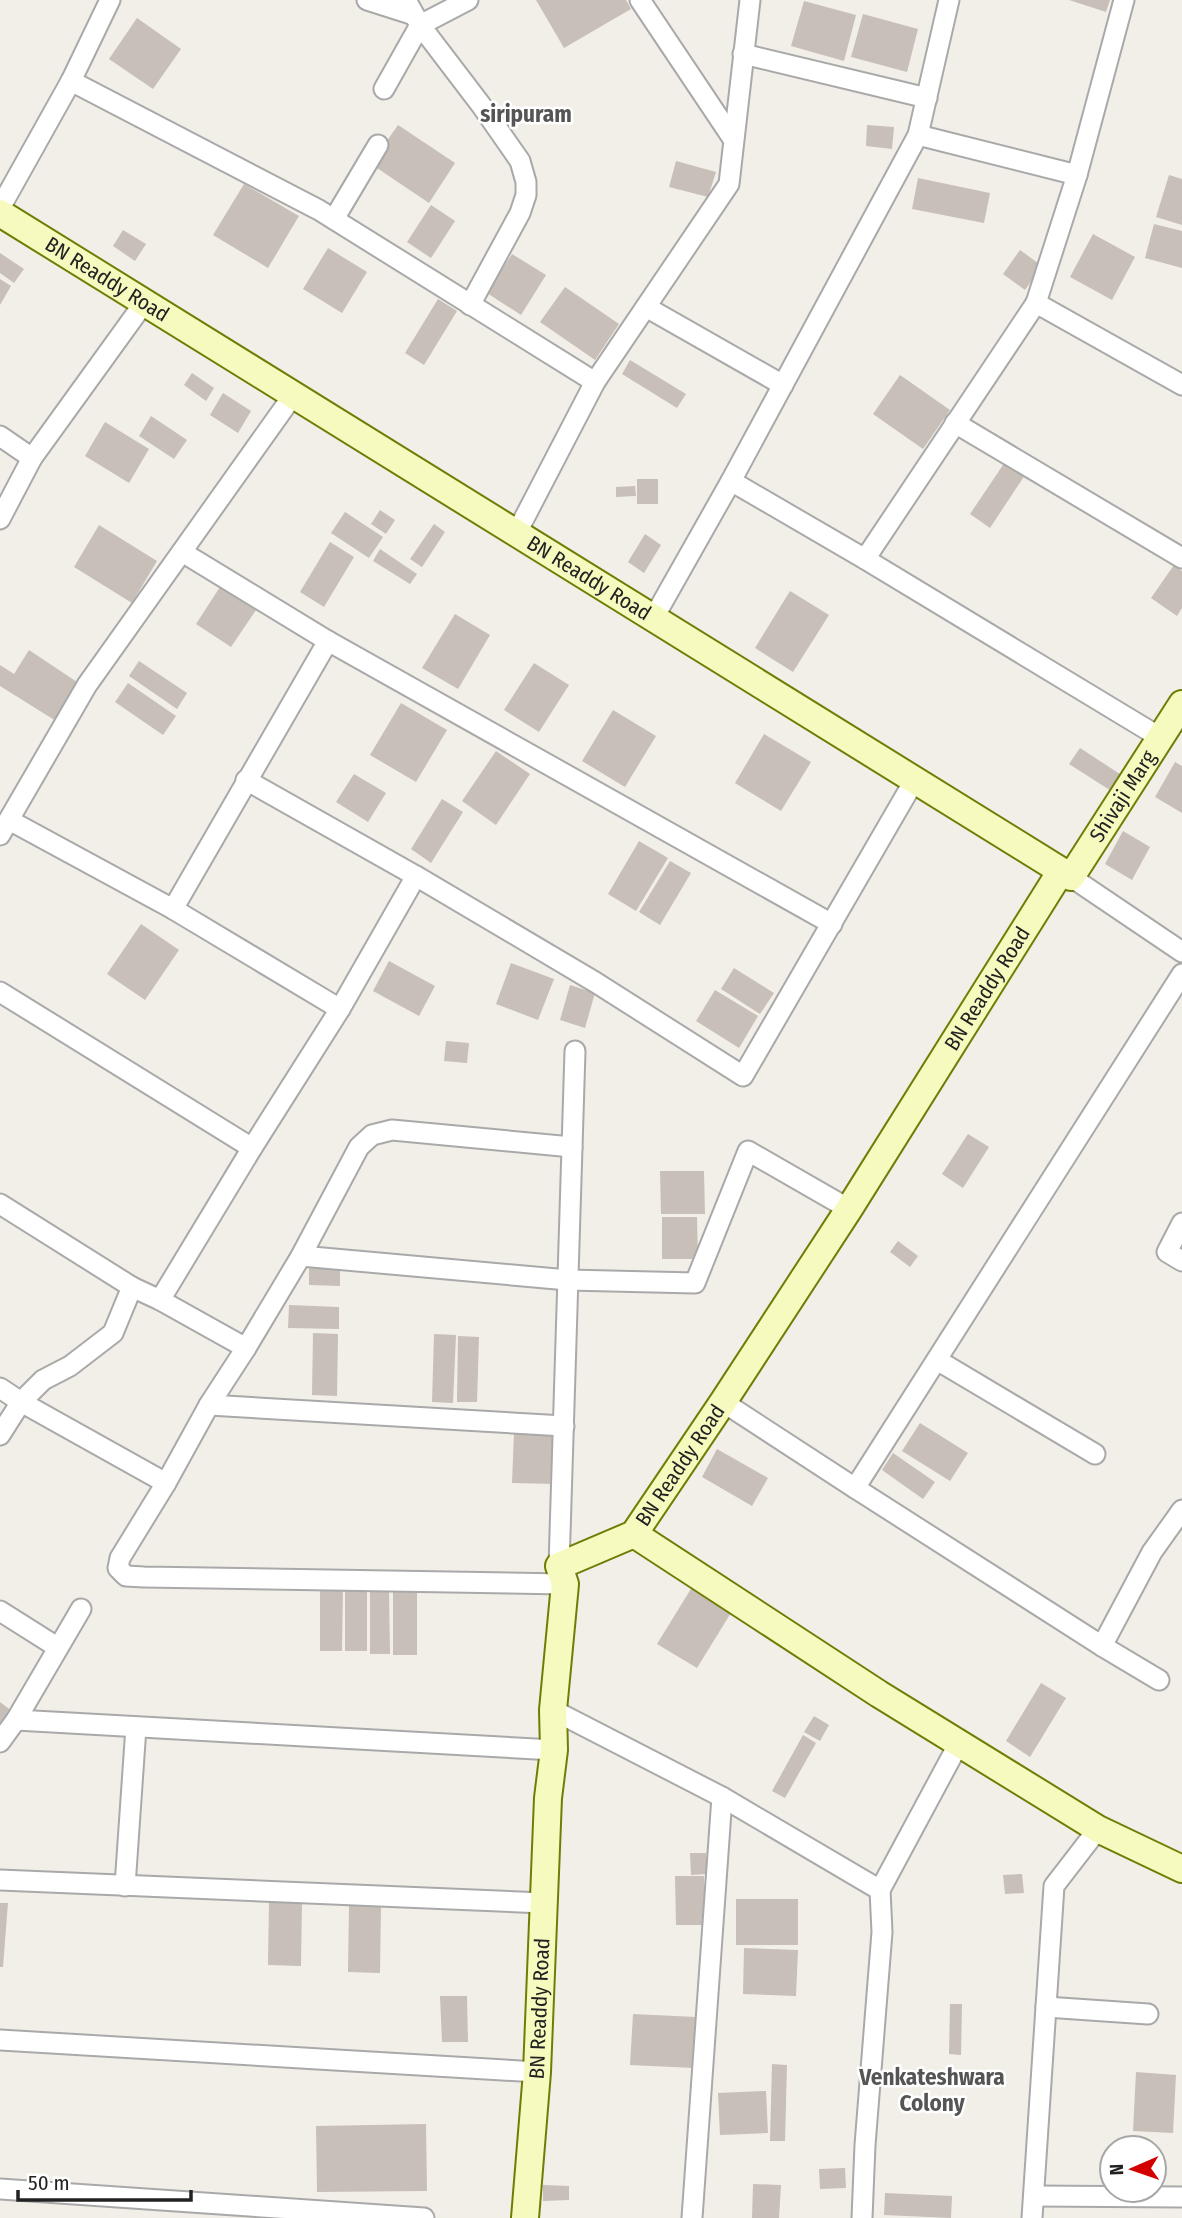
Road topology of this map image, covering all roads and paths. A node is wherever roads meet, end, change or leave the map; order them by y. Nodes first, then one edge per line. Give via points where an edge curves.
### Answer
1 (110, 0) edge
2 (367, 0) edge
3 (468, 0) edge
4 (640, 0) edge
5 (750, 0) edge
6 (950, 0) edge
7 (1124, 0) edge
8 (413, 13) edge
9 (743, 54) junction
10 (71, 81) junction
11 (384, 89) dead end
12 (927, 98) junction
13 (918, 135) junction
14 (733, 139) junction
15 (378, 145) dead end
16 (1077, 175) junction
17 (0, 208) edge
18 (0, 214) edge
19 (334, 219) junction
20 (144, 303) junction
21 (1036, 303) junction
22 (470, 304) junction
23 (646, 307) junction
24 (595, 382) junction
25 (783, 385) junction
26 (1182, 386) edge
27 (294, 394) junction
28 (956, 423) junction
29 (0, 436) edge
30 (32, 458) junction
31 (731, 481) junction
32 (0, 519) edge
33 (516, 534) junction
34 (182, 552) junction
35 (1182, 558) edge
36 (865, 559) junction
37 (653, 619) junction
38 (328, 641) junction
39 (1182, 704) edge
40 (1161, 738) junction
41 (246, 780) junction
42 (914, 781) junction
43 (4, 828) edge
44 (1066, 874) junction
45 (416, 876) junction
46 (173, 909) junction
47 (832, 924) junction
48 (1182, 952) edge
49 (1182, 974) edge
50 (0, 992) edge
51 (340, 1009) junction
52 (575, 1051) dead end
53 (572, 1147) junction
54 (252, 1148) junction
55 (0, 1204) edge
56 (849, 1209) junction
57 (1182, 1223) edge
58 (301, 1256) junction
59 (1182, 1261) edge
60 (568, 1280) junction
61 (132, 1287) junction
62 (160, 1300) junction
63 (246, 1348) junction
64 (937, 1360) junction
65 (0, 1388) edge
66 (21, 1402) junction
67 (723, 1402) junction
68 (209, 1405) junction
69 (564, 1426) junction
70 (0, 1435) edge
71 (1096, 1454) dead end
72 (166, 1483) junction
73 (855, 1488) junction
74 (1182, 1510) edge
75 (634, 1534) junction
76 (562, 1575) junction
77 (81, 1609) dead end
78 (0, 1612) edge
79 (1102, 1646) junction
80 (57, 1647) junction
81 (1159, 1680) dead end
82 (553, 1710) junction
83 (16, 1720) junction
84 (136, 1727) junction
85 (0, 1742) edge
86 (959, 1743) junction
87 (554, 1750) junction
88 (722, 1797) junction
89 (1098, 1829) junction
90 (1182, 1869) edge
91 (0, 1880) edge
92 (125, 1886) junction
93 (880, 1890) junction
94 (544, 1903) junction
95 (1046, 2007) junction
96 (1148, 2014) dead end
97 (0, 2040) edge
98 (537, 2072) junction
99 (0, 2189) edge
100 (1034, 2196) junction
101 (1182, 2197) edge
102 (425, 2218) edge
103 (525, 2218) edge
104 (692, 2218) edge
105 (862, 2218) edge
106 (1032, 2218) edge

1 - 10 street
2 - 8 street
3 - 8 street
4 - 14 street
5 - 9 street
6 - 12 street
7 - 16 street
8 - 11 street
8 - 22 street via 520,162 526,182 520,213
9 - 12 street
9 - 14 street
10 - 17 street
10 - 19 street
12 - 13 street
13 - 16 street
13 - 25 street
14 - 23 street via 729,184
15 - 19 street
16 - 21 street
18 - 20 street, BN Readdy Road
19 - 22 street
20 - 27 street, BN Readdy Road
20 - 30 street
21 - 26 street
21 - 28 street
22 - 24 street
23 - 24 street
23 - 25 street
24 - 33 street
25 - 31 street
27 - 33 street, BN Readdy Road
27 - 34 street
28 - 35 street
28 - 36 street
29 - 30 street
30 - 32 street
31 - 36 street
31 - 37 street
33 - 37 street, BN Readdy Road
34 - 38 street
34 - 43 street via 87,685
36 - 40 street
37 - 42 street, BN Readdy Road
38 - 41 street
38 - 47 street
39 - 40 street, Shivaji Marg
40 - 44 street, Shivaji Marg
41 - 45 street
41 - 46 street
42 - 44 street, BN Readdy Road
42 - 47 street
43 - 46 street
44 - 48 street
44 - 56 street, BN Readdy Road
45 - 47 street via 743,1076
45 - 51 street
46 - 51 street
49 - 64 street
50 - 54 street
51 - 54 street
52 - 53 street
53 - 58 street via 393,1130 372,1135 359,1147
53 - 60 street
54 - 62 street
55 - 61 street
56 - 60 street via 748,1151 695,1283
56 - 67 street, BN Readdy Road
57 - 59 street via 1167,1252
58 - 60 street
58 - 63 street
60 - 69 street
61 - 62 street
61 - 66 street via 113,1333 43,1380
62 - 63 street
63 - 68 street
64 - 71 street
64 - 73 street
65 - 66 street
66 - 70 street
66 - 72 street
67 - 73 street
67 - 75 street, BN Readdy Road
68 - 69 street
68 - 72 street
69 - 76 street
72 - 76 street via 120,1558 118,1568 126,1576
73 - 79 street
74 - 79 street via 1152,1552
75 - 76 street, BN Readdy Road
75 - 86 street
76 - 82 street, BN Readdy Road
77 - 80 street
78 - 80 street
79 - 81 street
80 - 83 street
82 - 87 street, BN Readdy Road
82 - 88 street
83 - 84 street
83 - 85 street
84 - 87 street
84 - 92 street
86 - 89 street
86 - 93 street
87 - 94 street, BN Readdy Road
88 - 93 street
88 - 104 street
89 - 90 street
89 - 95 street via 1054,1886
91 - 92 street
92 - 94 street
93 - 105 street via 882,1932
94 - 98 street, BN Readdy Road
95 - 96 street
95 - 100 street
97 - 98 street
98 - 103 street, BN Readdy Road
99 - 102 street
100 - 101 street
100 - 106 street

